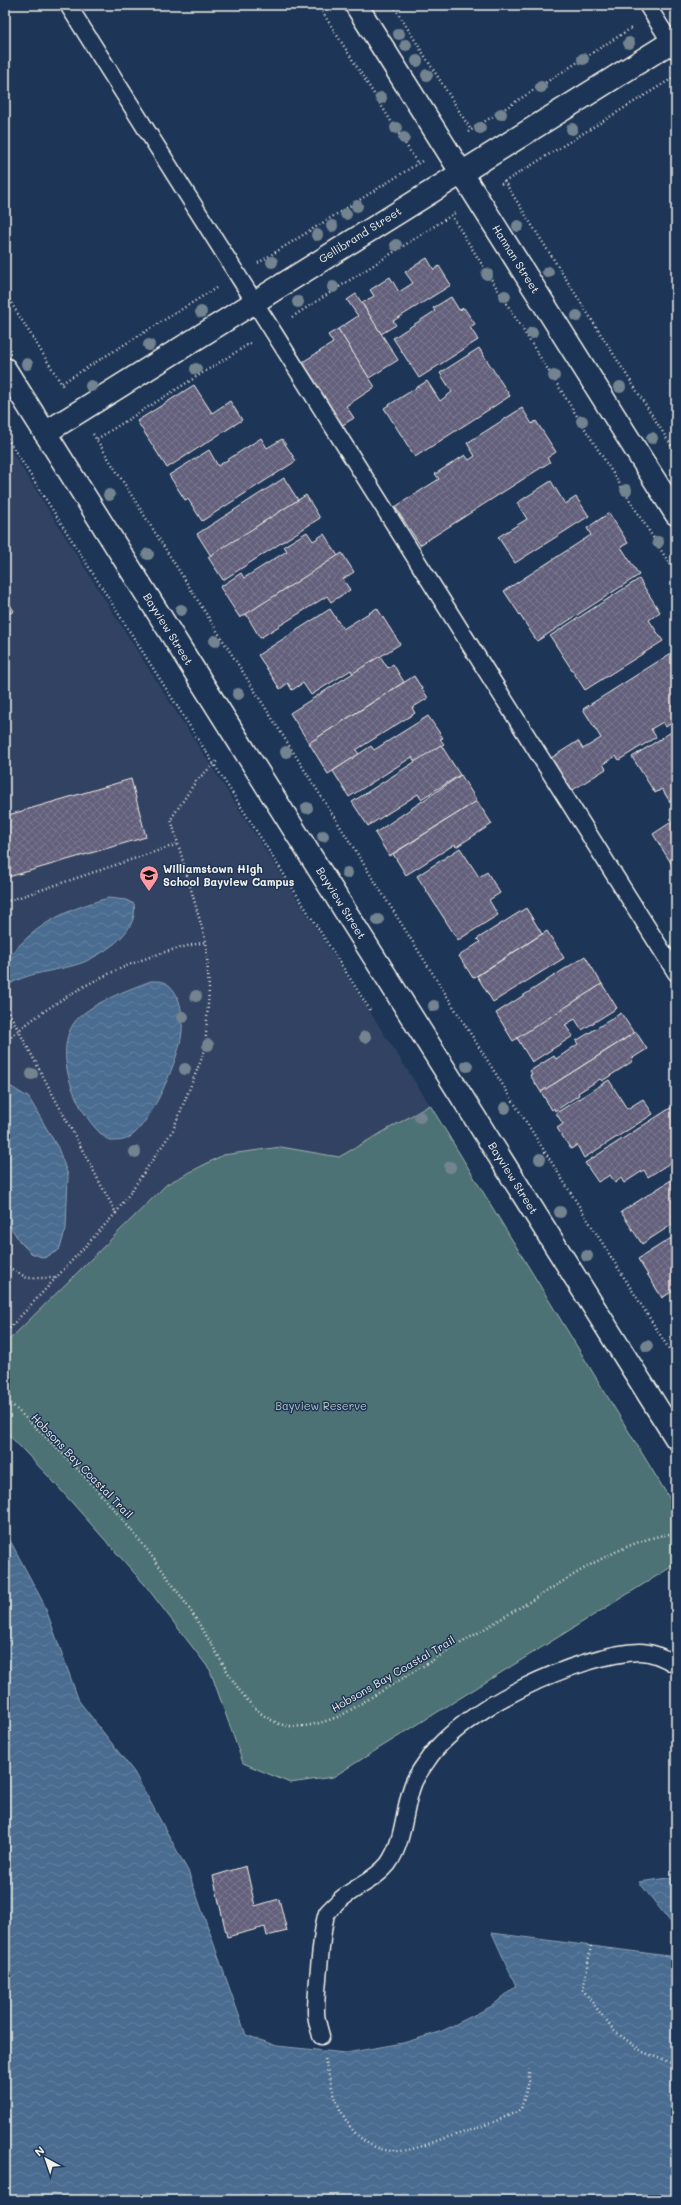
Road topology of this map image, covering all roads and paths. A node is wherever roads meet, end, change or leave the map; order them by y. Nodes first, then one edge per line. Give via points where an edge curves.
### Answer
1 (68, 5) edge
2 (318, 5) edge
3 (356, 5) edge
4 (393, 5) edge
5 (650, 10) edge
6 (674, 44) edge
7 (676, 76) edge
8 (471, 130) junction
9 (445, 146) junction
10 (488, 155) junction
11 (417, 164) junction
12 (461, 172) junction
13 (505, 182) junction
14 (434, 189) junction
15 (478, 199) junction
16 (451, 216) junction
17 (238, 275) junction
18 (5, 293) edge
19 (254, 302) junction
20 (271, 330) junction
21 (5, 369) edge
22 (62, 383) junction
23 (79, 412) junction
24 (45, 433) junction
25 (5, 435) edge
26 (97, 439) junction
27 (676, 454) edge
28 (676, 514) edge
29 (676, 574) edge
30 (240, 745) junction
31 (212, 763) junction
32 (178, 844) junction
33 (5, 902) edge
34 (206, 942) junction
35 (676, 973) edge
36 (5, 1005) edge
37 (370, 1010) dead end
38 (18, 1030) junction
39 (5, 1042) edge
40 (116, 1213) junction
41 (5, 1265) edge
42 (56, 1278) junction
43 (5, 1333) edge
44 (676, 1360) edge
45 (5, 1398) edge
46 (676, 1438) edge
47 (676, 1533) edge
48 (676, 1665) edge
49 (591, 1946) dead end
50 (321, 2036) joint
51 (676, 2065) edge
52 (529, 2069) dead end

1 - 17 lane
2 - 11 path
3 - 9 street, Hannan Street
4 - 8 path
5 - 6 lane
5 - 8 path
6 - 10 street, Gellibrand Street
7 - 13 path
8 - 9 path
8 - 10 path
9 - 11 path
9 - 12 street, Hannan Street
10 - 12 street, Gellibrand Street
10 - 13 path
11 - 14 path
11 - 17 path
12 - 14 street, Gellibrand Street
12 - 15 street, Hannan Street
13 - 15 path
13 - 27 path
14 - 16 path
14 - 19 street, Gellibrand Street
15 - 16 path
15 - 28 street, Hannan Street
16 - 20 path
16 - 29 path
17 - 19 lane
17 - 22 path
18 - 22 path
19 - 20 lane
19 - 23 street, Gellibrand Street
20 - 26 path
20 - 35 lane
21 - 24 street, Bayview Street
22 - 23 path
23 - 24 street, Gellibrand Street
23 - 26 path
24 - 30 street, Bayview Street
25 - 31 path
26 - 44 path
30 - 31 path
30 - 46 street, Bayview Street
31 - 32 path via 196,781 172,819
31 - 37 path
32 - 33 path
32 - 34 path
34 - 38 path via 172,948 94,979
34 - 40 path via 209,989 204,1050 173,1130
36 - 38 path
38 - 39 path
38 - 40 path
40 - 42 path
41 - 42 path via 27,1278
42 - 43 path
45 - 47 path, Hobsons Bay Coastal Trail via 97,1490 140,1540 176,1588 235,1684 255,1708 276,1722 294,1725 320,1724 342,1715 590,1565 620,1549 649,1538
48 - 50 lane via 655,1655 640,1652 590,1661 503,1698 471,1718 448,1738 428,1759 413,1784 398,1845 387,1864 327,1914 323,1931 316,2012
49 - 51 path via 583,1990 613,2030 643,2052
50 - 52 path via 332,2092 341,2112 357,2136 376,2147 395,2151 414,2148 474,2129 521,2109

